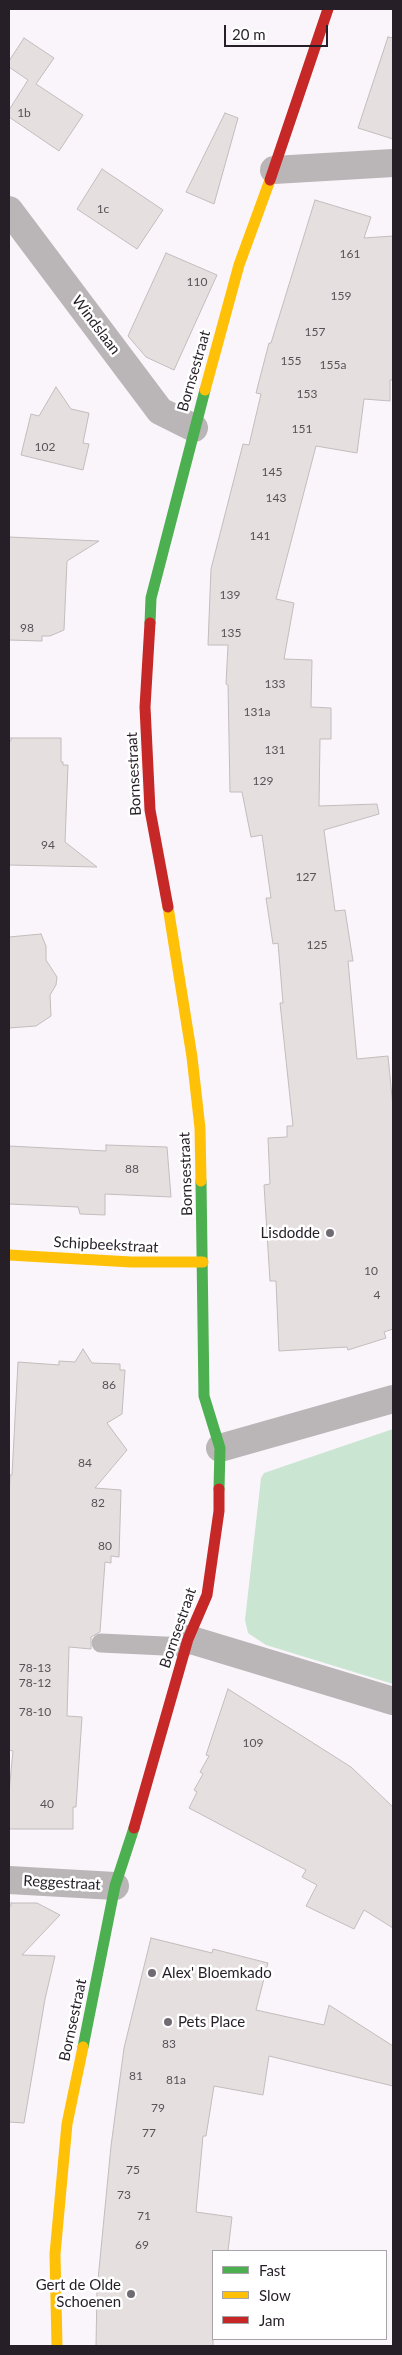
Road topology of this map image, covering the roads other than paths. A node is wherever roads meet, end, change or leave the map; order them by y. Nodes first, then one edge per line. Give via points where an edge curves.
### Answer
1 (328, 9) edge
2 (393, 163) edge
3 (274, 170) junction
4 (9, 210) edge
5 (194, 428) junction
6 (9, 1255) edge
7 (203, 1262) junction
8 (393, 1399) edge
9 (220, 1448) junction
10 (101, 1643) dead end
11 (187, 1643) junction
12 (393, 1701) edge
13 (9, 1880) edge
14 (116, 1886) junction
15 (57, 2346) edge

1 - 3 street, Bornsestraat
2 - 3 street
3 - 5 street, Bornsestraat via 239,265
4 - 5 street, Windslaan via 160,411
5 - 7 street, Bornsestraat via 151,598 145,707 150,810 178,960 200,1128
6 - 7 street, Schipbeekstraat via 131,1262
7 - 9 street, Bornsestraat via 204,1396
8 - 9 street
9 - 11 street, Bornsestraat via 219,1511 207,1595
10 - 11 lane
11 - 12 street
11 - 14 street, Bornsestraat
13 - 14 street, Reggestraat
14 - 15 street, Bornsestraat via 67,2124 55,2254

